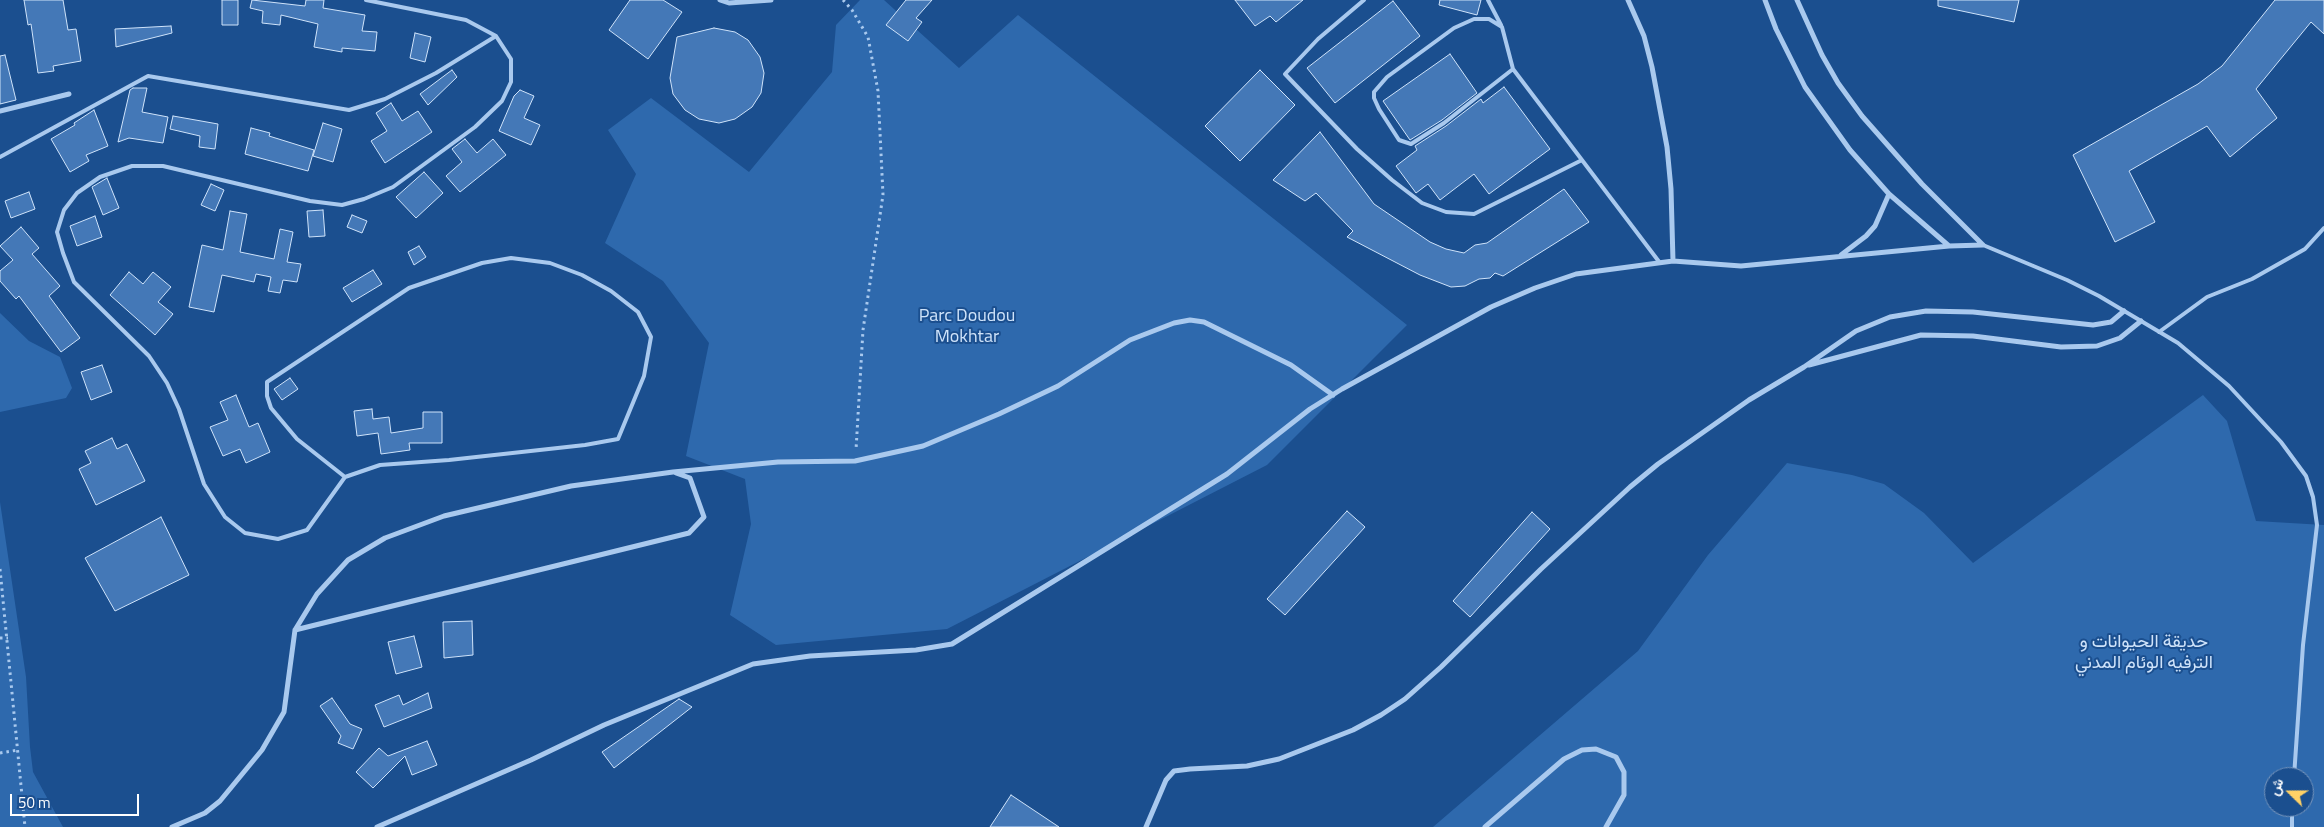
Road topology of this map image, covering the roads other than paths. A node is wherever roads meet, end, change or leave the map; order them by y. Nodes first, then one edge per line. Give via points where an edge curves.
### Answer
1 (366, 0) edge
2 (720, 0) edge
3 (771, 0) edge
4 (1364, 0) edge
5 (1488, 0) edge
6 (1628, 0) edge
7 (1765, 0) edge
8 (1797, 0) edge
9 (1502, 28) junction
10 (496, 36) junction
11 (1513, 69) junction
12 (69, 94) dead end
13 (0, 111) edge
14 (0, 157) edge
15 (1582, 160) junction
16 (1889, 194) junction
17 (2324, 228) edge
18 (1983, 245) junction
19 (1949, 246) junction
20 (1840, 256) junction
21 (1673, 262) junction
22 (1660, 263) junction
23 (2124, 311) junction
24 (2141, 321) junction
25 (2160, 332) junction
26 (1804, 367) junction
27 (1333, 394) junction
28 (673, 472) junction
29 (345, 477) junction
30 (295, 630) junction
31 (2295, 767) edge
32 (172, 827) edge
33 (377, 827) edge
34 (1146, 827) edge
35 (1485, 827) edge
36 (1606, 827) edge

1 - 10 lane via 466,20
2 - 3 street via 729,3
4 - 15 lane via 1285,74 1357,149 1422,203 1446,212 1474,214
5 - 9 lane
6 - 21 street via 1644,36 1667,147
7 - 16 street via 1804,87 1850,150
8 - 18 street via 1822,55 1862,116 1922,184
9 - 11 lane
9 - 11 lane via 1489,18 1481,17 1454,28 1387,77 1377,87 1374,98 1399,140 1412,144
10 - 14 lane via 436,73 385,99 350,110 148,76
10 - 29 lane via 511,59 511,82 502,101 475,127 393,187 364,199 342,205 310,201 164,166 132,166 100,177 77,193 64,210 57,232 74,282 149,356 167,383 204,484 225,517 245,533 278,539 307,530
11 - 15 lane
12 - 13 street
15 - 22 lane
16 - 19 street
16 - 20 street via 1875,226
17 - 25 lane via 2305,249 2252,279 2207,298
18 - 19 street
18 - 23 lane via 2043,269
19 - 20 street
20 - 21 street via 1741,266
21 - 22 street
22 - 27 street via 1576,274 1535,288 1491,308
23 - 24 lane
23 - 26 street via 2111,322 2093,325 1950,310 1911,312 1856,331
24 - 25 lane
24 - 26 street via 2120,338 2097,346 2061,347 1973,336 1921,335
25 - 31 lane via 2230,386 2290,453 2306,476 2317,533 2303,645
26 - 34 street via 1749,400 1630,487 1404,699 1353,730 1279,759 1247,766 1174,771 1166,780
27 - 28 street via 1291,365 1204,322 1190,320 1130,340 1058,386 923,446 855,461 778,462
27 - 33 street via 1227,474 952,644 753,664 604,725
28 - 30 street via 571,486 508,500 444,516 386,538 348,560 317,594
28 - 30 street via 690,478 704,517 689,533
29 - 29 lane via 298,439 271,408 267,382 409,288 482,263 511,258 550,263 582,275 610,291 638,312 651,337 644,376 618,439 468,458 380,465
30 - 32 street via 284,712 262,750 220,801 205,813
35 - 36 street via 1564,758 1582,750 1596,749 1616,757 1624,772 1624,794

